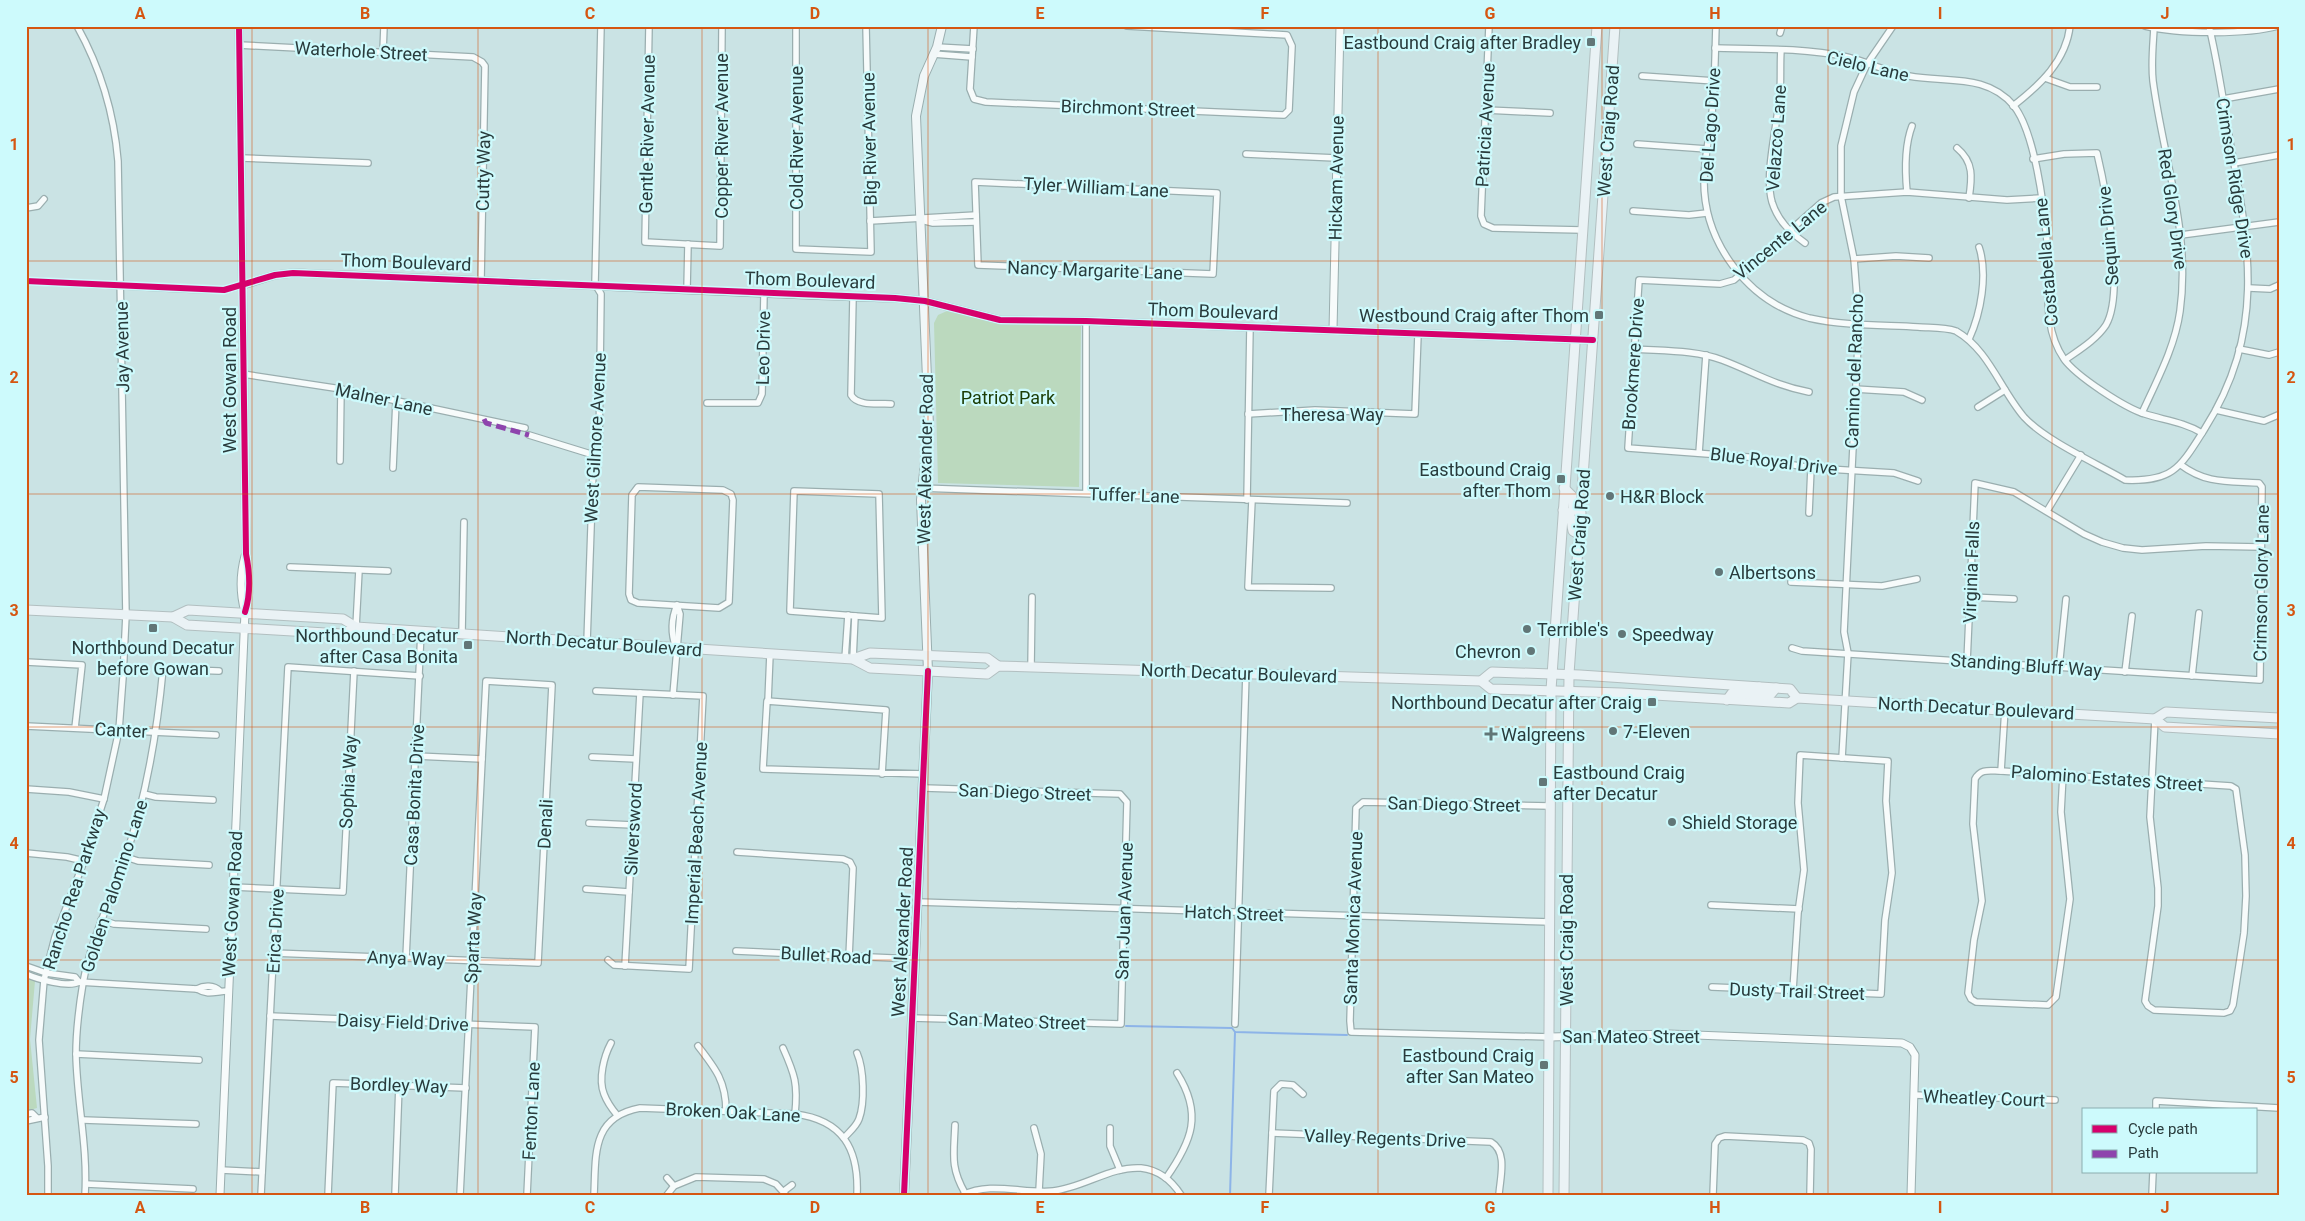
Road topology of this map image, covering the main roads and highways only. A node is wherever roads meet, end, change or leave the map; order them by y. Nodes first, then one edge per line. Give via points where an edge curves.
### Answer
1 (942, 26) edge
2 (947, 26) edge
3 (1596, 26) edge
4 (1615, 26) edge
5 (939, 37) junction
6 (1564, 488) junction
7 (1563, 510) junction
8 (1581, 513) junction
9 (1580, 535) junction
10 (26, 610) edge
11 (173, 617) junction
12 (356, 627) junction
13 (928, 657) junction
14 (849, 659) junction
15 (998, 666) junction
16 (928, 671) junction
17 (1552, 673) junction
18 (1569, 674) junction
19 (1481, 681) junction
20 (1759, 687) junction
21 (1776, 688) junction
22 (1551, 690) junction
23 (1568, 691) junction
24 (1797, 698) junction
25 (1727, 700) junction
26 (1745, 701) junction
27 (2279, 718) edge
28 (2155, 719) junction
29 (2279, 734) edge
30 (1550, 852) junction
31 (1566, 853) junction
32 (904, 1195) edge
33 (1548, 1195) edge
34 (1564, 1195) edge

1 - 5 main road, West Alexander Road
2 - 5 main road
3 - 6 main road, West Craig Road
4 - 8 main road, West Craig Road
5 - 13 main road, West Alexander Road via 924,76 916,116 929,426 921,488
6 - 7 main road, West Craig Road
6 - 8 main road via 1572,496 1573,509
7 - 9 main road via 1572,518 1572,531
7 - 17 main road, West Craig Road
8 - 9 main road, West Craig Road
9 - 18 main road, West Craig Road
10 - 11 main road, North Decatur Boulevard
11 - 12 main road, North Decatur Boulevard via 188,610 246,612 343,619
11 - 12 main road, North Decatur Boulevard via 187,625 343,634
12 - 14 main road, North Decatur Boulevard
13 - 14 main road, North Decatur Boulevard via 870,653
13 - 15 main road, North Decatur Boulevard via 987,658
13 - 16 main road, West Alexander Road
14 - 16 main road, North Decatur Boulevard via 870,668
15 - 16 main road, North Decatur Boulevard via 986,674
15 - 19 main road, North Decatur Boulevard
16 - 32 main road, West Alexander Road
17 - 18 main road, North Decatur Boulevard
17 - 19 main road, North Decatur Boulevard via 1492,672
17 - 22 main road, West Craig Road
18 - 20 main road, North Decatur Boulevard
18 - 23 main road, West Craig Road
19 - 22 main road, North Decatur Boulevard via 1491,689
20 - 21 main road, North Decatur Boulevard
20 - 25 main road via 1748,694 1732,693
21 - 24 main road, North Decatur Boulevard via 1790,689
21 - 26 main road via 1770,695 1755,694
22 - 23 main road, North Decatur Boulevard
22 - 30 main road, West Craig Road
23 - 25 main road, North Decatur Boulevard
23 - 31 main road, West Craig Road
24 - 26 main road, North Decatur Boulevard via 1789,703
24 - 28 main road, North Decatur Boulevard
25 - 26 main road, North Decatur Boulevard
27 - 28 main road, North Decatur Boulevard via 2166,712
28 - 29 main road, North Decatur Boulevard via 2165,727
30 - 31 main road
30 - 33 main road, West Craig Road
31 - 34 main road, West Craig Road

